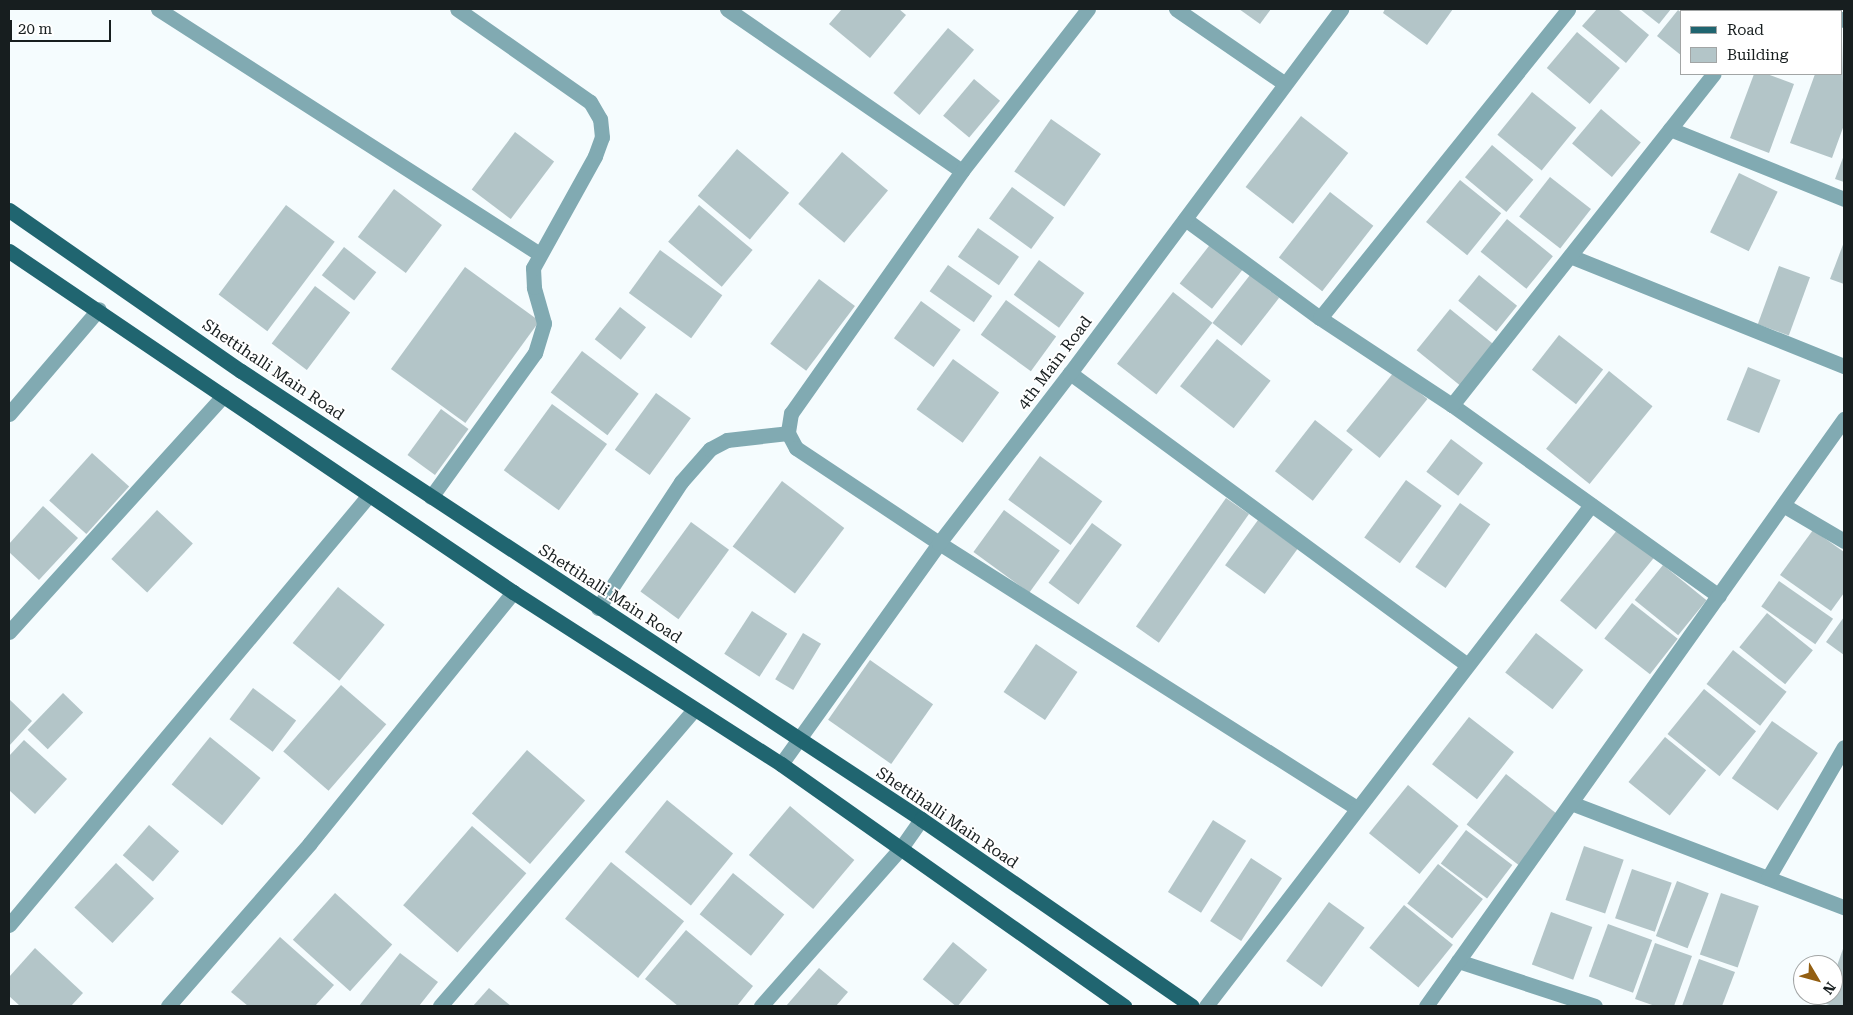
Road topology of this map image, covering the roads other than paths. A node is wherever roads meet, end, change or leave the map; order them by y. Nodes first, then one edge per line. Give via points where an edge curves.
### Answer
1 (158, 9) edge
2 (457, 9) edge
3 (727, 9) edge
4 (1088, 9) edge
5 (1176, 9) edge
6 (1341, 9) edge
7 (1568, 9) edge
8 (1712, 75) edge
9 (1285, 84) junction
10 (1670, 129) junction
11 (962, 172) junction
12 (1844, 199) edge
13 (9, 210) edge
14 (1185, 219) junction
15 (9, 251) edge
16 (539, 254) junction
17 (1570, 256) junction
18 (99, 309) junction
19 (1320, 318) junction
20 (1844, 366) edge
21 (1070, 373) junction
22 (224, 396) junction
23 (1452, 405) junction
24 (9, 414) edge
25 (1844, 419) edge
26 (788, 433) junction
27 (369, 495) junction
28 (431, 497) junction
29 (1783, 505) junction
30 (1591, 506) junction
31 (1844, 541) edge
32 (938, 543) junction
33 (513, 592) junction
34 (1719, 596) junction
35 (598, 608) junction
36 (9, 632) edge
37 (1466, 664) junction
38 (695, 709) junction
39 (798, 739) junction
40 (1844, 747) edge
41 (781, 764) junction
42 (1571, 803) junction
43 (1356, 808) junction
44 (921, 819) junction
45 (901, 848) junction
46 (1768, 878) junction
47 (1844, 907) edge
48 (9, 925) edge
49 (1458, 961) junction
50 (168, 1006) edge
51 (440, 1006) edge
52 (761, 1006) edge
53 (1124, 1006) edge
54 (1192, 1006) edge
55 (1206, 1006) edge
56 (1426, 1006) edge
57 (1595, 1006) edge

1 - 16 street
2 - 16 street via 590,102 600,119 602,137 595,156
3 - 11 street
4 - 11 street
5 - 9 street
6 - 9 street, 4th Main Road
7 - 19 street
8 - 10 street
9 - 14 street, 4th Main Road
10 - 12 street
10 - 17 street
11 - 26 street via 791,413
13 - 28 main road, Shettihalli Main Road
14 - 19 street
14 - 21 street, 4th Main Road
15 - 18 main road
16 - 28 street via 533,268 534,287 544,323 535,353
17 - 20 street
17 - 23 street
18 - 22 main road
18 - 24 street
19 - 23 street
21 - 32 street, 4th Main Road
21 - 37 street
22 - 27 main road
22 - 36 street
23 - 30 street
25 - 29 street
26 - 32 street via 796,448
26 - 35 street via 727,440 710,449 681,482
27 - 33 main road
27 - 48 street
28 - 35 main road, Shettihalli Main Road
29 - 31 street
29 - 34 street
30 - 34 street
30 - 37 street
32 - 39 street, 4th Main Road
32 - 43 street
33 - 38 main road
33 - 50 street via 310,843
34 - 42 street
35 - 39 main road, Shettihalli Main Road
37 - 43 street
38 - 41 main road
38 - 51 street
39 - 41 street, 4th Main Road
39 - 44 main road, Shettihalli Main Road
40 - 46 street
41 - 45 main road
42 - 46 street
42 - 49 street
43 - 55 street
44 - 45 street
44 - 54 main road, Shettihalli Main Road
45 - 52 street
45 - 53 main road
46 - 47 street
49 - 56 street
49 - 57 street

